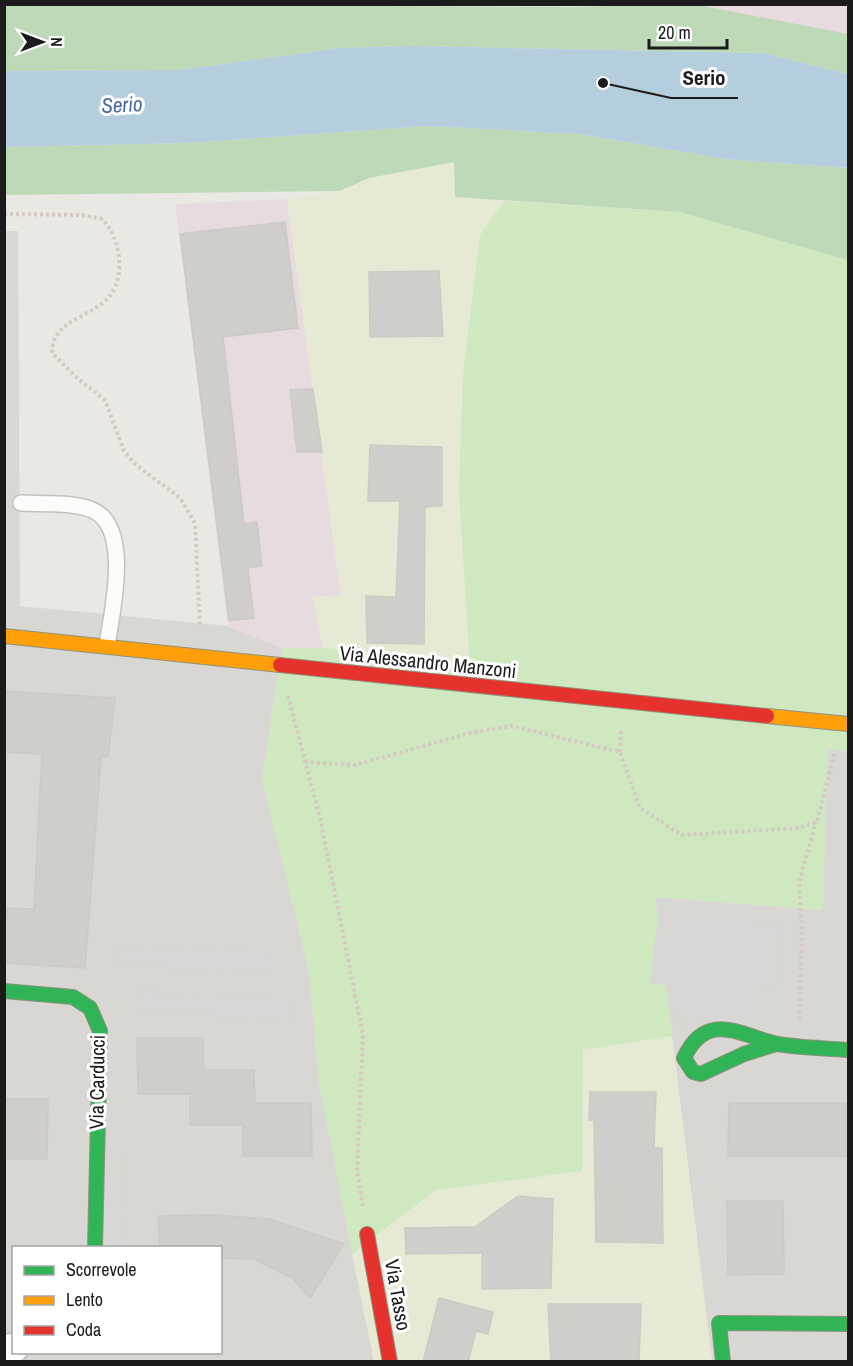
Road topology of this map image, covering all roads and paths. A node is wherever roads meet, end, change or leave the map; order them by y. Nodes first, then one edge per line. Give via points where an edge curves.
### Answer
1 (4, 214) edge
2 (21, 503) dead end
3 (4, 636) edge
4 (107, 645) junction
5 (200, 656) junction
6 (288, 691) dead end
7 (621, 717) dead end
8 (849, 724) edge
9 (836, 750) dead end
10 (620, 752) junction
11 (305, 762) junction
12 (816, 822) junction
13 (4, 991) edge
14 (776, 1044) junction
15 (799, 1046) junction
16 (849, 1050) edge
17 (367, 1234) joint
18 (95, 1246) edge
19 (849, 1324) edge
20 (390, 1362) edge
21 (723, 1362) edge

1 - 5 path via 103,219 117,242 119,279 114,293 59,330 52,339 52,353 105,400 124,451 180,498 195,523
2 - 4 lane via 69,505 92,510 107,520 117,553
3 - 4 street, Via Alessandro Manzoni
4 - 5 street, Via Alessandro Manzoni
5 - 8 street, Via Alessandro Manzoni
6 - 11 path
7 - 10 path
9 - 12 path
10 - 11 path via 512,726 474,732 355,765
10 - 12 path via 640,808 682,835 797,828
11 - 17 path via 320,818 363,1035 357,1169
12 - 15 path via 799,882
13 - 18 street, Via Carducci via 73,997 90,1008 100,1031
14 - 14 street via 742,1031 725,1030 696,1038 684,1058 693,1072 702,1074
14 - 15 street
15 - 16 street
17 - 20 street, Via Tasso
19 - 21 street via 719,1323

